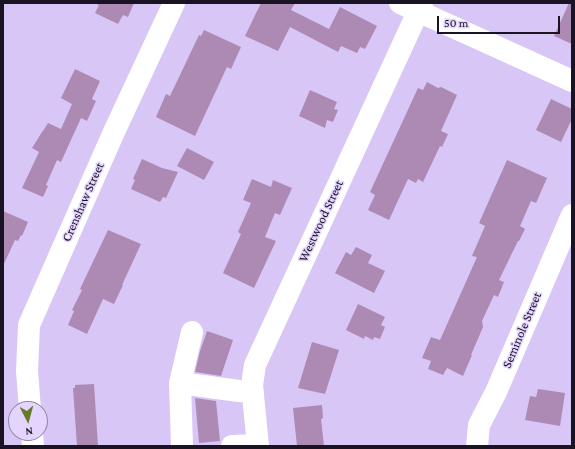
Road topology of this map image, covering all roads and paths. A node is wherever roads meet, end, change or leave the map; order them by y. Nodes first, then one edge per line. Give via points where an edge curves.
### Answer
1 (174, 3) edge
2 (413, 6) edge
3 (572, 81) edge
4 (572, 215) edge
5 (192, 332) dead end
6 (180, 383) junction
7 (253, 392) junction
8 (29, 401) edge
9 (258, 445) edge
10 (182, 446) edge
11 (232, 446) edge
12 (477, 446) edge

1 - 8 street, Crenshaw Street via 29,325 27,371
2 - 3 street
2 - 7 street, Westwood Street via 255,365
4 - 12 street, Seminole Street via 496,392 479,425
5 - 6 street
6 - 7 street
6 - 10 street
7 - 9 street, Westwood Street
9 - 11 street

